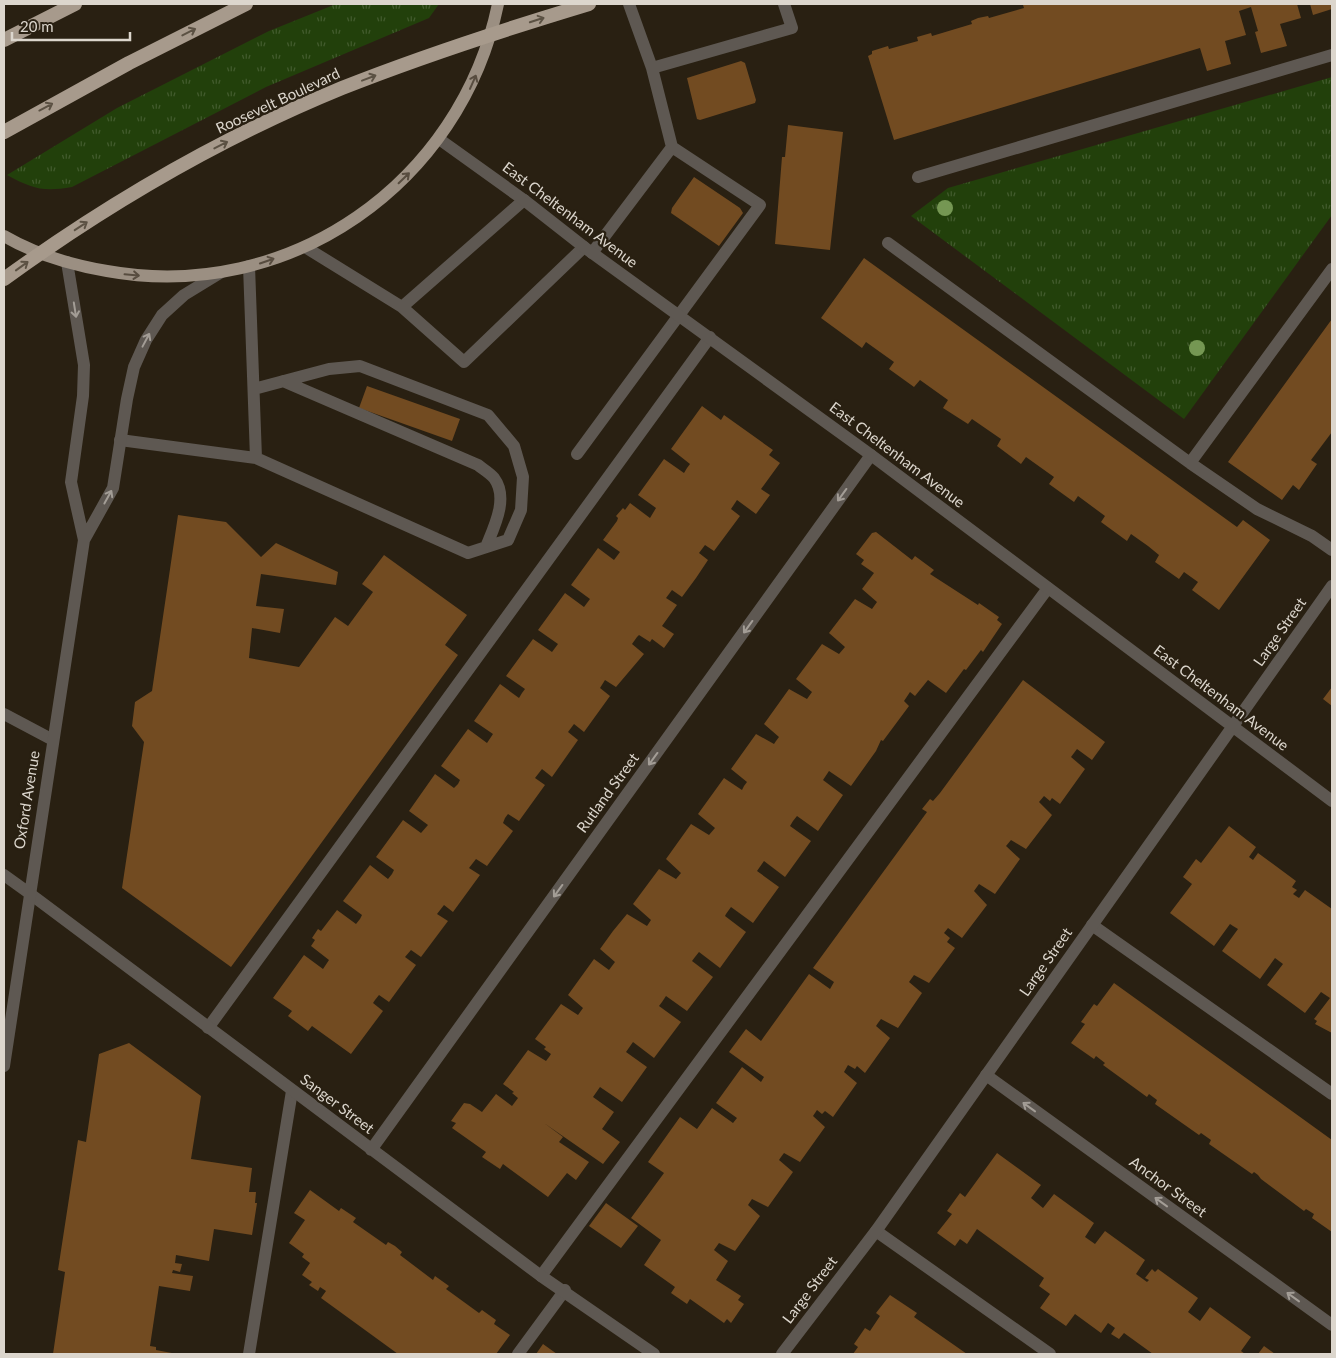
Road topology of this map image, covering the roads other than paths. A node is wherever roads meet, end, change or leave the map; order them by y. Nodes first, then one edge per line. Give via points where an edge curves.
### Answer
1 (75, 4) edge
2 (246, 4) edge
3 (498, 4) edge
4 (589, 4) edge
5 (629, 4) edge
6 (784, 4) edge
7 (491, 35) junction
8 (4, 40) edge
9 (1332, 55) edge
10 (652, 68) junction
11 (4, 132) edge
12 (439, 139) junction
13 (672, 147) junction
14 (918, 176) dead end
15 (524, 200) junction
16 (4, 236) edge
17 (888, 243) dead end
18 (305, 248) junction
19 (588, 250) junction
20 (40, 253) junction
21 (67, 262) junction
22 (249, 266) junction
23 (1332, 269) edge
24 (220, 273) junction
25 (4, 279) edge
26 (402, 307) junction
27 (680, 316) junction
28 (710, 337) junction
29 (283, 381) junction
30 (254, 389) junction
31 (120, 440) junction
32 (578, 454) dead end
33 (871, 455) junction
34 (256, 458) junction
35 (1190, 463) junction
36 (84, 540) junction
37 (486, 547) junction
38 (1332, 550) edge
39 (1332, 586) edge
40 (1048, 588) junction
41 (4, 714) edge
42 (1233, 727) junction
43 (53, 740) junction
44 (1332, 801) edge
45 (4, 875) edge
46 (29, 893) junction
47 (1092, 925) junction
48 (208, 1028) junction
49 (4, 1066) edge
50 (986, 1075) junction
51 (292, 1091) junction
52 (1332, 1094) edge
53 (371, 1150) junction
54 (876, 1231) junction
55 (542, 1276) junction
56 (565, 1290) junction
57 (1332, 1326) edge
58 (249, 1354) edge
59 (518, 1354) edge
60 (654, 1354) edge
61 (782, 1354) edge
62 (1050, 1354) edge

1 - 8 highway
11 -> 2 highway via 129,63
3 - 7 main road
7 -> 4 highway, Roosevelt Boulevard
5 - 10 street
6 - 10 street via 792,28
12 -> 7 main road via 473,83
20 -> 7 highway, Roosevelt Boulevard via 125,197 269,121 350,86
9 - 14 street
10 - 13 street
12 - 15 street, East Cheltenham Avenue
18 -> 12 main road via 344,227 380,201
13 - 19 street
13 - 27 street via 760,205
15 - 19 street, East Cheltenham Avenue
15 - 26 street
16 - 20 main road
17 - 35 street
22 -> 18 main road
18 - 26 street
19 - 26 street via 464,362
19 - 27 street, East Cheltenham Avenue
20 - 21 main road
25 -> 20 highway, Roosevelt Boulevard
21 -> 24 main road via 131,276
21 -> 36 street, Oxford Avenue via 84,365 71,482
22 - 24 main road
22 - 30 street
23 - 35 street
31 -> 24 street, Oxford Avenue via 134,367 146,340 162,315 184,295
27 - 28 street, East Cheltenham Avenue
27 - 32 street
28 - 33 street, East Cheltenham Avenue
28 - 48 street
29 - 30 street
29 - 37 street via 478,465 494,478 501,499
29 - 37 street via 329,368 360,366 488,415 514,446 523,477 521,510 508,540
30 - 34 street
31 - 34 street
36 -> 31 street, Oxford Avenue via 113,488
33 - 40 street, East Cheltenham Avenue
33 -> 53 street, Rutland Street
34 - 37 street via 468,553
35 - 38 street via 1257,509 1312,536
36 - 43 street, Oxford Avenue
39 - 42 street, Large Street
40 - 42 street, East Cheltenham Avenue
40 - 55 street
41 - 43 street
42 - 44 street, East Cheltenham Avenue
42 - 47 street, Large Street
43 - 46 street, Oxford Avenue
45 - 46 street, Sanger Street
46 - 48 street, Sanger Street
46 - 49 street, Oxford Avenue
47 - 50 street, Large Street
47 - 52 street
48 - 51 street, Sanger Street
50 - 54 street, Large Street
57 -> 50 street, Anchor Street
51 - 53 street, Sanger Street
51 - 58 street
53 - 55 street, Sanger Street
54 - 61 street, Large Street
54 - 62 street
55 - 56 street, Sanger Street
56 - 59 street
56 - 60 street, Sanger Street

